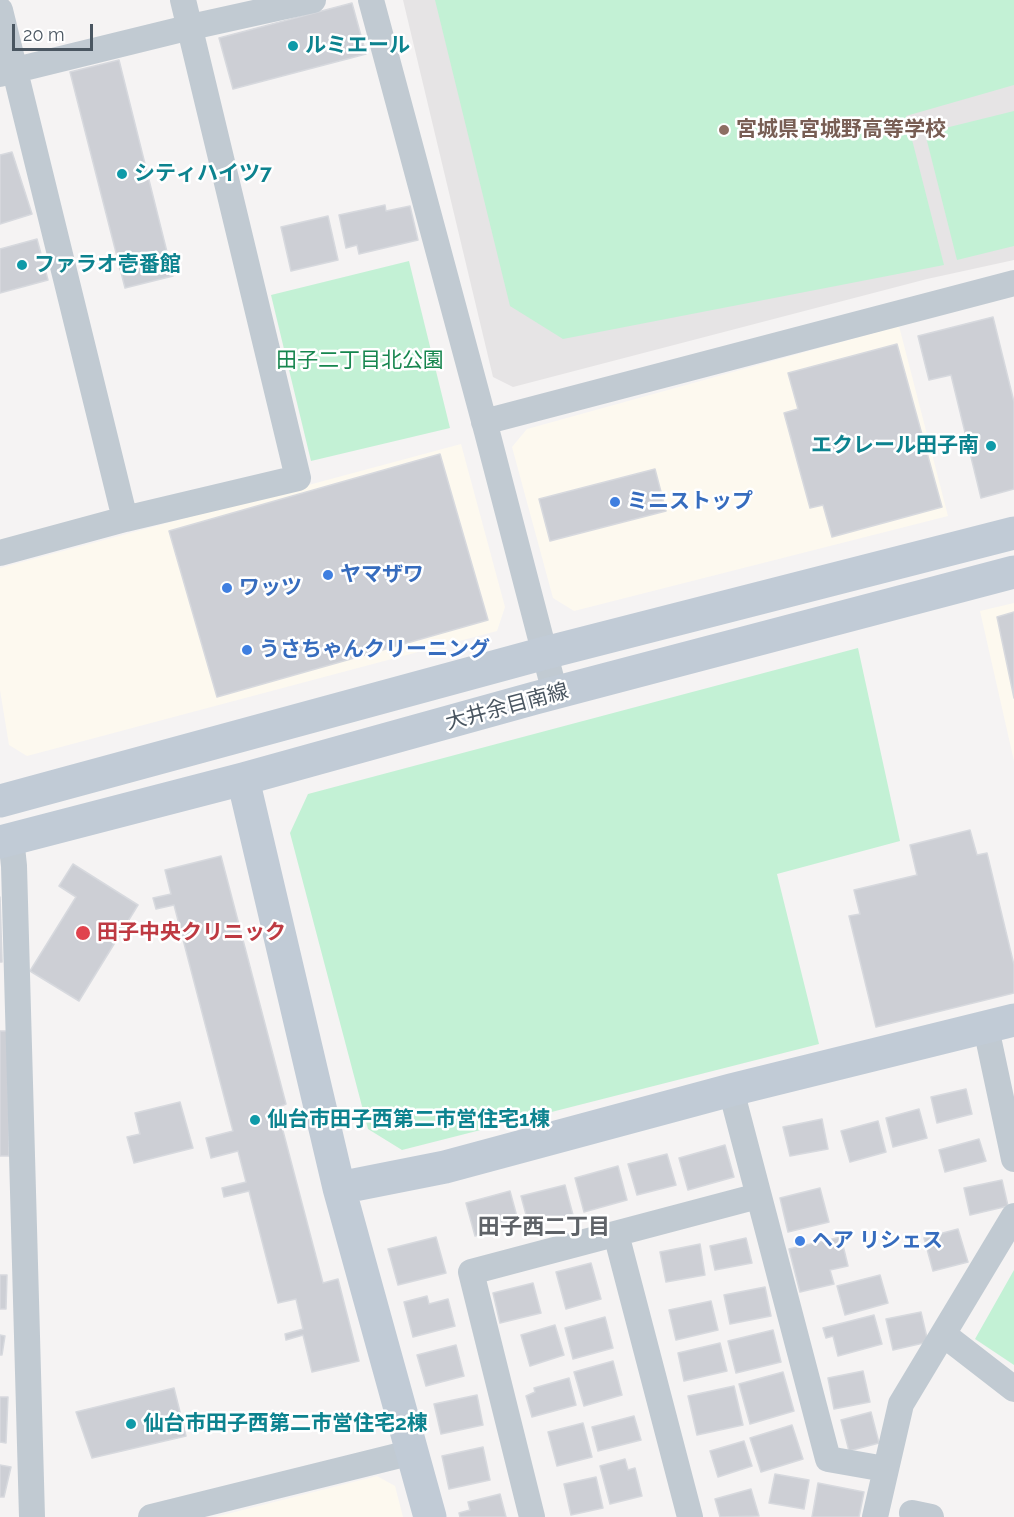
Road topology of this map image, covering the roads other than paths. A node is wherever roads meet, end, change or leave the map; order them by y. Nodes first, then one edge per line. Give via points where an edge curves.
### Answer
1 (183, 0) edge
2 (313, 0) edge
3 (371, 0) edge
4 (0, 10) edge
5 (191, 27) junction
6 (8, 72) edge
7 (1014, 283) edge
8 (484, 422) junction
9 (125, 519) junction
10 (1014, 533) edge
11 (0, 553) edge
12 (1014, 572) edge
13 (545, 653) junction
14 (555, 693) junction
15 (243, 779) junction
16 (1, 796) edge
17 (6, 840) edge
18 (1000, 1024) edge
19 (730, 1090) junction
20 (1014, 1159) edge
21 (339, 1188) junction
22 (758, 1196) junction
23 (1014, 1216) edge
24 (616, 1234) junction
25 (943, 1334) junction
26 (1014, 1389) edge
27 (413, 1452) junction
28 (885, 1469) junction
29 (32, 1517) edge
30 (151, 1517) edge
31 (430, 1517) edge
32 (532, 1517) edge
33 (690, 1517) edge
34 (875, 1517) edge

1 - 5 street
2 - 5 street
3 - 8 street
4 - 6 street
5 - 6 street
5 - 9 street via 298,478
6 - 9 street
7 - 8 street
8 - 13 street
9 - 11 street
10 - 13 street
12 - 14 street, 大井余目南線
13 - 14 street
13 - 16 street
14 - 15 street, 大井余目南線
15 - 17 street, 大井余目南線
15 - 21 street
17 - 29 street via 14,866
18 - 19 street
18 - 20 street
19 - 21 street via 445,1167
19 - 22 street
21 - 27 street
22 - 24 street
22 - 28 street via 828,1459
23 - 25 street
24 - 32 street via 471,1272
24 - 33 street
25 - 26 street
25 - 28 street via 901,1404
27 - 30 street
27 - 31 street
28 - 34 street

